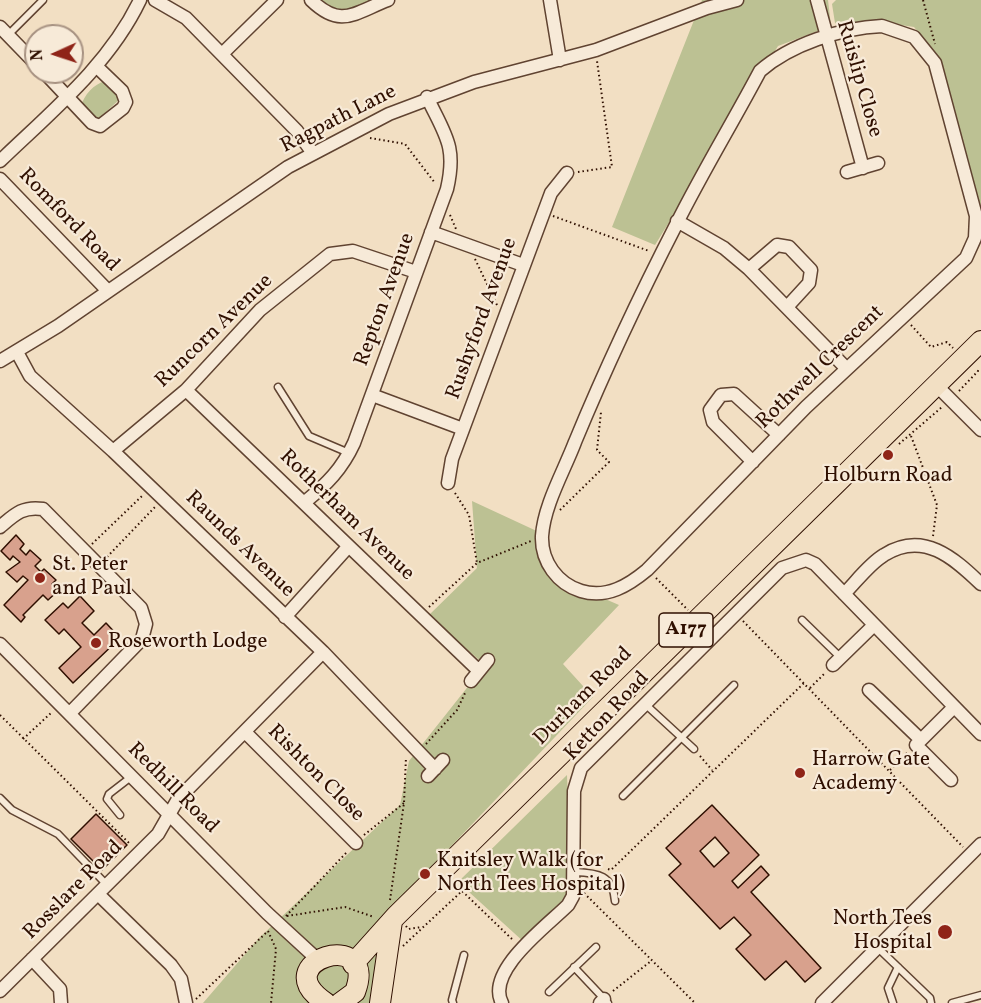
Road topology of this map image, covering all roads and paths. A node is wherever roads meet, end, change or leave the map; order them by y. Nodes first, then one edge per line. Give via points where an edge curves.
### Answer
1 (43, 0) edge
2 (140, 0) edge
3 (155, 0) edge
4 (277, 0) edge
5 (311, 0) edge
6 (388, 0) edge
7 (550, 0) edge
8 (737, 0) edge
9 (817, 0) edge
10 (923, 0) edge
11 (4, 31) edge
12 (825, 38) junction
13 (596, 50) junction
14 (24, 52) edge
15 (222, 54) junction
16 (560, 60) junction
17 (935, 63) junction
18 (96, 66) junction
19 (56, 84) edge
20 (67, 96) junction
21 (427, 98) junction
22 (312, 152) junction
23 (0, 161) edge
24 (878, 163) dead end
25 (862, 168) junction
26 (847, 172) dead end
27 (567, 173) joint
28 (0, 179) edge
29 (544, 213) junction
30 (677, 221) junction
31 (431, 232) junction
32 (661, 255) junction
33 (524, 265) junction
34 (749, 269) junction
35 (416, 272) junction
36 (108, 291) junction
37 (787, 307) junction
38 (903, 316) junction
39 (981, 341) edge
40 (17, 352) junction
41 (964, 358) junction
42 (0, 361) edge
43 (848, 369) junction
44 (936, 385) junction
45 (278, 387) dead end
46 (186, 390) junction
47 (372, 395) junction
48 (589, 408) junction
49 (463, 429) junction
50 (981, 430) edge
51 (779, 435) junction
52 (911, 435) dead end
53 (113, 450) junction
54 (349, 453) junction
55 (753, 462) junction
56 (448, 483) joint
57 (151, 488) junction
58 (163, 499) junction
59 (305, 502) junction
60 (545, 524) junction
61 (0, 527) edge
62 (542, 537) junction
63 (348, 547) junction
64 (932, 548) junction
65 (86, 550) junction
66 (477, 563) junction
67 (100, 564) junction
68 (647, 570) junction
69 (981, 584) edge
70 (844, 594) junction
71 (420, 615) junction
72 (737, 615) junction
73 (285, 617) junction
74 (697, 620) junction
75 (802, 620) dead end
76 (873, 626) junction
77 (0, 644) edge
78 (323, 652) junction
79 (488, 660) dead end
80 (836, 661) junction
81 (479, 671) junction
82 (471, 681) joint
83 (805, 682) junction
84 (734, 685) dead end
85 (810, 688) junction
86 (869, 690) dead end
87 (645, 704) junction
88 (954, 707) junction
89 (51, 713) dead end
90 (70, 713) junction
91 (0, 715) edge
92 (246, 733) junction
93 (981, 734) edge
94 (682, 736) junction
95 (24, 739) junction
96 (407, 742) junction
97 (918, 742) junction
98 (694, 749) joint
99 (418, 753) junction
100 (435, 768) dead end
101 (712, 770) junction
102 (889, 771) junction
103 (131, 777) junction
104 (951, 780) dead end
105 (624, 796) dead end
106 (0, 798) edge
107 (404, 803) junction
108 (170, 814) junction
109 (120, 815) dead end
110 (138, 837) dead end
111 (356, 843) junction
112 (981, 844) edge
113 (970, 855) junction
114 (602, 867) dead end
115 (575, 872) junction
116 (107, 885) junction
117 (575, 885) junction
118 (99, 895) junction
119 (615, 901) dead end
120 (392, 915) junction
121 (282, 919) junction
122 (268, 931) junction
123 (596, 946) dead end
124 (877, 948) junction
125 (523, 950) junction
126 (464, 955) dead end
127 (32, 959) junction
128 (317, 959) junction
129 (652, 960) junction
130 (353, 964) junction
131 (387, 964) junction
132 (574, 967) junction
133 (898, 967) junction
134 (0, 991) edge
135 (549, 992) dead end
136 (981, 995) edge
137 (315, 1000) edge
138 (604, 1002) edge
139 (61, 1003) edge
140 (186, 1003) edge
141 (191, 1003) edge
142 (272, 1003) edge
143 (340, 1003) edge
144 (380, 1003) edge
145 (453, 1003) edge
146 (502, 1003) edge
147 (695, 1003) edge
148 (822, 1003) edge
149 (893, 1003) edge
150 (931, 1003) edge
151 (952, 1003) edge

1 - 11 lane
2 - 18 street
3 - 15 street via 186,18
4 - 15 street
5 - 6 street via 325,13 341,17
7 - 16 street
8 - 13 street, Ragpath Lane
9 - 12 street, Ruislip Close
10 - 17 path via 938,58
11 - 14 street
12 - 17 street, Rothwell Crescent via 866,27 895,28 914,37
12 - 25 street, Ruislip Close
12 - 30 street, Rothwell Crescent via 772,60 760,71
13 - 16 street, Ragpath Lane
13 - 27 path via 612,168
15 - 22 street via 297,131
16 - 21 street, Ragpath Lane
17 - 38 street, Rothwell Crescent via 976,216 975,238 966,258
18 - 20 street
18 - 20 street via 122,91 126,102 123,108 100,126 92,123
19 - 20 street
20 - 23 street
21 - 22 street, Ragpath Lane
21 - 31 street, Repton Avenue via 449,144 453,165
22 - 36 street, Ragpath Lane
24 - 25 street, Ruislip Close
25 - 26 street, Ruislip Close
27 - 29 street, Rushyford Avenue via 551,193
28 - 36 street, Romford Road
29 - 32 path
29 - 33 street, Rushyford Avenue
30 - 32 street, Rothwell Crescent
30 - 34 street via 724,248
31 - 33 street
31 - 35 street, Repton Avenue
32 - 48 street, Rothwell Crescent
33 - 49 street, Rushyford Avenue
34 - 37 street
34 - 37 street via 777,245 789,247 812,270 809,283
35 - 46 street, Runcorn Avenue via 353,251 330,254 260,310
35 - 47 street, Repton Avenue
36 - 40 street, Ragpath Lane
37 - 43 street
38 - 41 path via 931,347 947,342
38 - 43 street, Rothwell Crescent
39 - 41 main road, Durham Road / A177
40 - 42 street, Ragpath Lane
40 - 53 street, Raunds Avenue via 30,376
41 - 44 main road, Durham Road / A177
43 - 51 street, Rothwell Crescent
44 - 50 street
44 - 74 main road, Durham Road / A177
45 - 54 lane via 309,436
46 - 53 street, Runcorn Avenue
46 - 59 street, Rotherham Avenue
47 - 49 street
47 - 54 street, Repton Avenue
48 - 60 street, Rothwell Crescent
48 - 60 path via 601,412 597,450 609,462
49 - 56 street, Rushyford Avenue
51 - 55 street, Rothwell Crescent
51 - 55 street via 734,394 721,395 710,410 713,422
52 - 64 path via 936,505
53 - 57 street, Raunds Avenue
54 - 59 street, Repton Avenue via 330,482
55 - 68 street, Rothwell Crescent
56 - 66 path via 469,515
57 - 58 street, Raunds Avenue
57 - 65 path
58 - 67 path
58 - 73 street, Raunds Avenue
59 - 63 street, Rotherham Avenue
60 - 62 street, Rothwell Crescent
61 - 65 street via 20,510 43,509
62 - 66 path
62 - 68 street, Rothwell Crescent via 553,572 566,586 585,592 609,593 630,584
63 - 71 street, Rotherham Avenue
63 - 73 street
64 - 69 street via 956,560
64 - 70 street via 909,547 883,555
65 - 67 street
66 - 71 path
67 - 90 street via 141,608 146,624 142,639
68 - 74 path
70 - 72 street, Ketton Road via 814,564 806,560 795,562 782,568
70 - 76 street, Ketton Road
71 - 81 street, Rotherham Avenue
72 - 83 path
72 - 87 street, Ketton Road
73 - 78 street, Raunds Avenue
74 - 120 main road, Durham Road / A177
75 - 80 lane
76 - 80 street
76 - 88 street, Ketton Road
77 - 90 street, Redhill Road
78 - 92 street, Rosslare Road
78 - 96 street, Raunds Avenue
79 - 81 street
80 - 85 path
81 - 82 street
82 - 99 path via 457,710
83 - 85 path
83 - 101 path
84 - 94 lane
85 - 102 path
86 - 97 street
87 - 94 lane
87 - 115 street, Ketton Road via 581,768 576,778
88 - 93 street, Ketton Road
88 - 97 street
89 - 95 path
90 - 103 street, Redhill Road
91 - 95 path
92 - 108 street, Rosslare Road via 178,799
92 - 111 street, Rishton Close
94 - 98 lane
94 - 105 lane
95 - 110 path via 130,846
96 - 99 street, Raunds Avenue
96 - 107 path
97 - 102 path
97 - 104 street
98 - 101 path
99 - 100 street, Raunds Avenue
101 - 114 path via 611,870
102 - 113 path
103 - 108 street, Redhill Road
103 - 109 lane via 107,799
106 - 116 lane via 12,810 58,834
107 - 111 path
107 - 120 path
108 - 116 street, Rosslare Road via 158,834
108 - 121 street, Redhill Road
111 - 121 path
112 - 113 street
113 - 124 street
115 - 117 street, Ketton Road
115 - 119 lane via 595,872 609,879
116 - 118 street, Rosslare Road
117 - 125 street, Ketton Road via 568,905
117 - 129 path
118 - 127 street, Rosslare Road
118 - 140 street via 171,965 182,979
120 - 121 path via 381,911 373,918 345,907
120 - 130 main road, Durham Road / A177
120 - 131 main road
121 - 122 path
121 - 128 street, Redhill Road
122 - 141 path
122 - 142 path via 276,949
123 - 132 lane
124 - 133 lane
124 - 148 street
125 - 131 path via 462,891
125 - 146 street, Ketton Road via 505,967 498,984
126 - 145 lane
127 - 134 street, Rosslare Road
127 - 139 street via 60,989
128 - 130 main road via 339,954
128 - 137 main road via 308,979
129 - 138 path
129 - 147 path
130 - 143 main road via 358,985
131 - 144 main road
132 - 135 lane
132 - 138 lane
133 - 149 lane via 888,988
133 - 150 lane
136 - 151 lane

